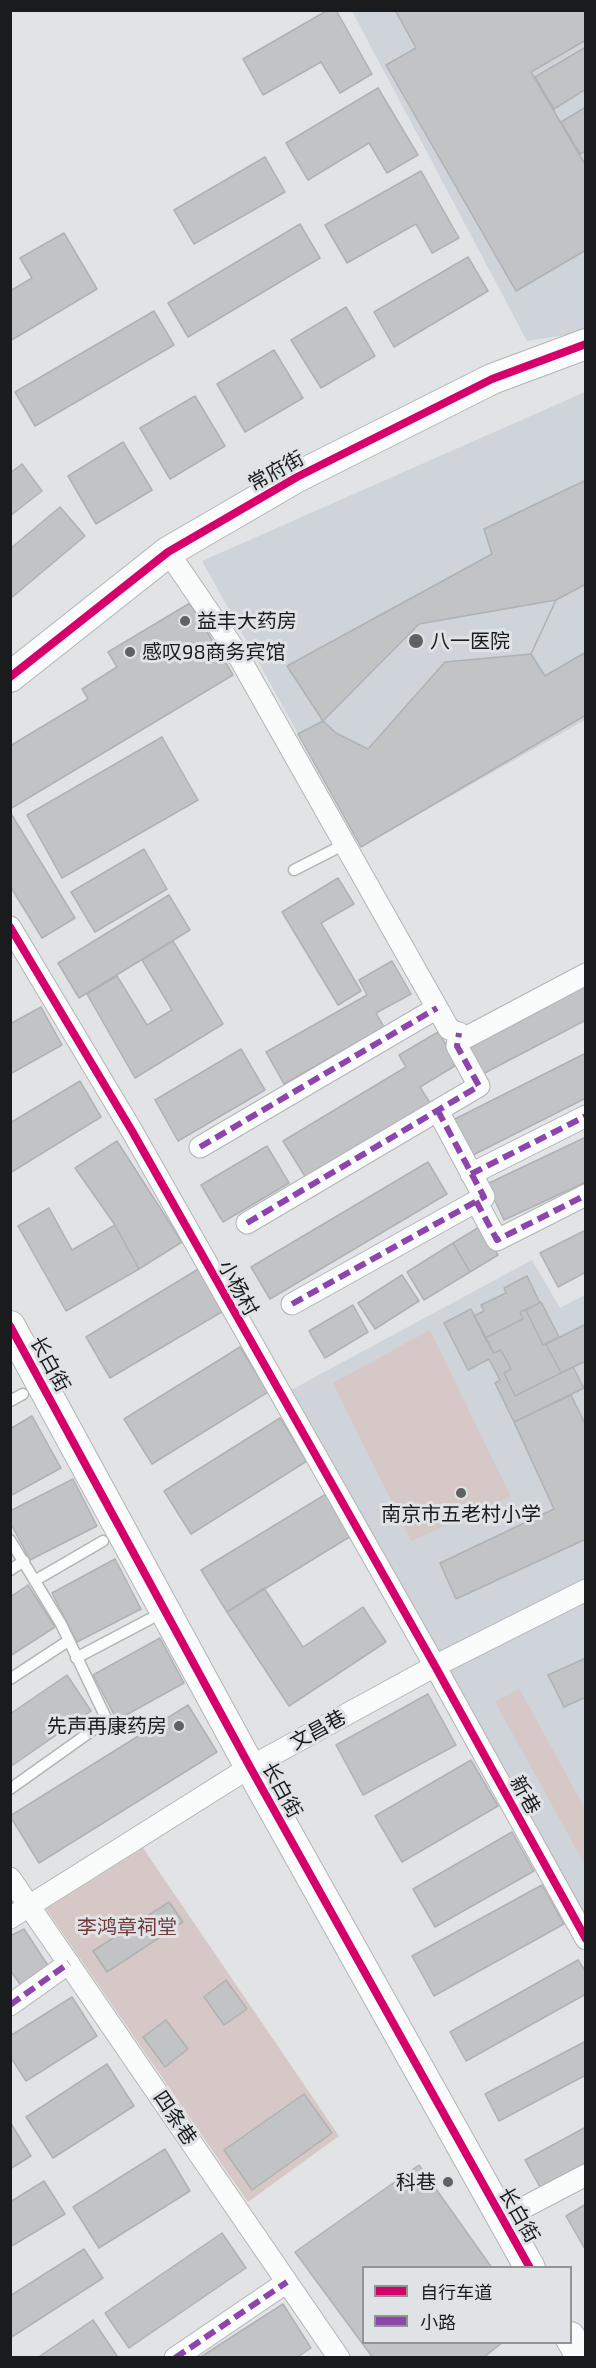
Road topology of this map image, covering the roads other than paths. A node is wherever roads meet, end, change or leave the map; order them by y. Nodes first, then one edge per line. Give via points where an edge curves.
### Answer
1 (585, 344) edge
2 (168, 552) junction
3 (10, 676) edge
4 (345, 844) junction
5 (294, 870) dead end
6 (10, 927) edge
7 (585, 974) edge
8 (437, 1008) junction
9 (459, 1033) junction
10 (438, 1111) junction
11 (585, 1116) edge
12 (200, 1147) dead end
13 (471, 1174) junction
14 (585, 1195) edge
15 (476, 1202) junction
16 (247, 1223) dead end
17 (292, 1304) dead end
18 (10, 1326) edge
19 (23, 1394) dead end
20 (10, 1401) edge
21 (10, 1540) edge
22 (103, 1540) dead end
23 (24, 1561) junction
24 (10, 1570) edge
25 (36, 1580) junction
26 (585, 1590) edge
27 (150, 1619) dead end
28 (68, 1641) junction
29 (76, 1658) junction
30 (435, 1666) junction
31 (10, 1679) edge
32 (250, 1767) junction
33 (10, 1789) edge
34 (10, 1878) edge
35 (29, 1906) junction
36 (10, 1918) edge
37 (585, 1939) edge
38 (69, 1963) junction
39 (10, 2005) edge
40 (585, 2175) edge
41 (502, 2219) junction
42 (529, 2266) edge
43 (287, 2282) junction
44 (572, 2340) edge
45 (176, 2358) edge
46 (339, 2358) edge
47 (582, 2358) edge

1 - 2 street, 常府街 via 492,379 297,477
2 - 3 street, 常府街
2 - 4 street via 235,650
4 - 5 lane
4 - 8 street
6 - 30 street, 小杨村 via 132,1131
7 - 9 street via 467,1037
8 - 9 street via 449,1029
8 - 12 street
9 - 10 street via 457,1046 479,1086
10 - 13 street
10 - 16 street
11 - 13 street
13 - 15 street via 483,1197
14 - 15 street via 497,1240
15 - 17 street
18 - 32 street, 长白街
19 - 20 lane
21 - 23 lane
22 - 25 lane
23 - 24 lane
23 - 25 lane
25 - 28 lane
26 - 30 street, 文昌巷
27 - 29 lane
28 - 29 lane
28 - 31 lane
29 - 33 lane via 107,1720
30 - 32 street, 文昌巷
30 - 37 street, 新巷
32 - 35 street, 文昌巷
32 - 41 street, 长白街
34 - 35 street, 四条巷
35 - 36 street, 文昌巷
35 - 38 street, 四条巷
38 - 39 street
38 - 43 street, 四条巷
40 - 41 street
41 - 42 street, 长白街
43 - 45 street
43 - 46 street, 四条巷
44 - 47 street

